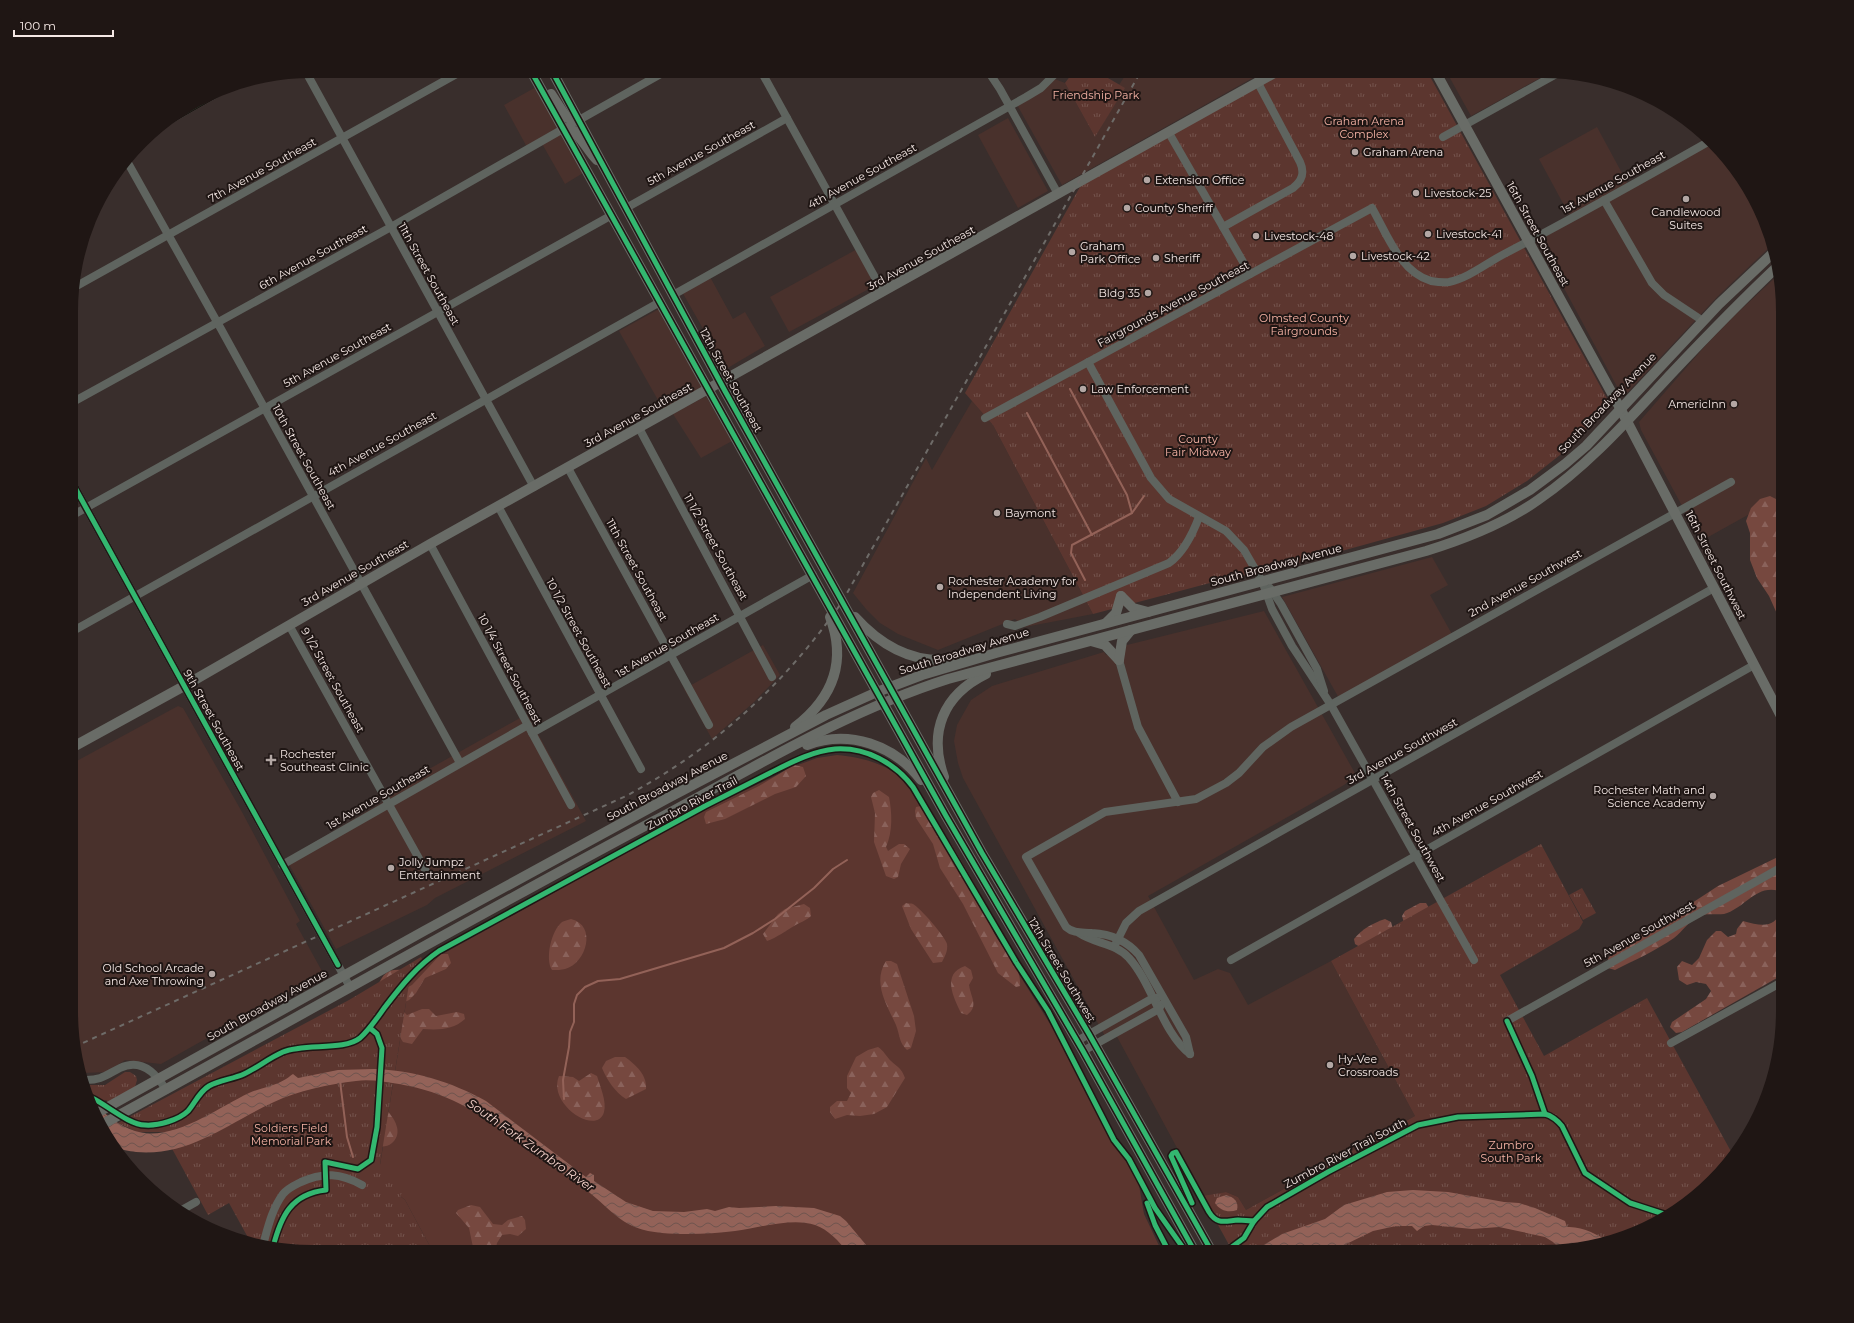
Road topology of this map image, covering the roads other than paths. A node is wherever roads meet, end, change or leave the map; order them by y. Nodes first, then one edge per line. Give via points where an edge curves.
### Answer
1 (309, 78) edge
2 (449, 78) edge
3 (534, 78) edge
4 (556, 78) edge
5 (654, 78) edge
6 (765, 78) edge
7 (992, 78) edge
8 (1051, 78) edge
9 (1266, 78) edge
10 (1438, 78) edge
11 (1549, 78) edge
12 (536, 81) junction
13 (1258, 83) junction
14 (1009, 106) junction
15 (787, 118) junction
16 (579, 120) junction
17 (1464, 125) junction
18 (563, 129) junction
19 (1169, 133) junction
20 (1443, 137) dead end
21 (341, 138) junction
22 (1705, 144) edge
23 (129, 165) edge
24 (605, 167) junction
25 (1058, 194) junction
26 (1604, 200) junction
27 (834, 205) junction
28 (626, 208) junction
29 (1372, 208) joint
30 (612, 215) junction
31 (1223, 226) junction
32 (391, 227) junction
33 (168, 236) junction
34 (1529, 242) junction
35 (1769, 256) edge
36 (1773, 271) edge
37 (1250, 274) junction
38 (80, 284) edge
39 (883, 292) junction
40 (673, 295) junction
41 (660, 302) junction
42 (438, 312) junction
43 (1703, 321) junction
44 (218, 322) junction
45 (1088, 362) junction
46 (721, 383) junction
47 (709, 390) junction
48 (78, 399) edge
49 (486, 399) junction
50 (265, 408) junction
51 (1620, 408) junction
52 (985, 418) dead end
53 (1627, 422) junction
54 (639, 428) junction
55 (568, 468) junction
56 (1731, 482) dead end
57 (534, 487) junction
58 (78, 493) edge
59 (313, 496) junction
60 (498, 506) junction
61 (86, 507) junction
62 (78, 512) edge
63 (1675, 513) junction
64 (1199, 517) junction
65 (430, 544) junction
66 (815, 579) junction
67 (1262, 581) junction
68 (361, 583) junction
69 (1117, 584) junction
70 (1714, 588) junction
71 (1270, 593) junction
72 (1120, 596) junction
73 (135, 597) junction
74 (843, 604) junction
75 (1148, 612) junction
76 (741, 616) junction
77 (289, 624) junction
78 (1007, 624) dead end
79 (1105, 624) junction
80 (78, 628) edge
81 (1132, 630) junction
82 (1089, 641) junction
83 (996, 653) junction
84 (671, 656) junction
85 (1119, 660) junction
86 (1005, 664) junction
87 (1754, 665) junction
88 (772, 677) dead end
89 (184, 686) junction
90 (889, 687) junction
91 (877, 692) junction
92 (601, 695) junction
93 (895, 698) junction
94 (883, 703) junction
95 (1331, 705) junction
96 (1776, 707) edge
97 (709, 725) dead end
98 (530, 729) junction
99 (78, 745) edge
100 (767, 747) junction
101 (460, 763) junction
102 (641, 769) dead end
103 (749, 771) junction
104 (1373, 780) junction
105 (1178, 802) junction
106 (388, 804) junction
107 (571, 805) dead end
108 (957, 809) junction
109 (946, 816) junction
110 (1416, 856) junction
111 (282, 865) junction
112 (1776, 870) edge
113 (427, 873) dead end
114 (1079, 933) junction
115 (1118, 939) junction
116 (1114, 947) junction
117 (1230, 960) dead end
118 (1474, 960) dead end
119 (344, 976) junction
120 (1776, 985) edge
121 (350, 987) junction
122 (1153, 998) junction
123 (1165, 999) junction
124 (1159, 1009) junction
125 (1506, 1021) dead end
126 (1089, 1034) junction
127 (1078, 1041) junction
128 (1671, 1043) dead end
129 (1095, 1044) junction
130 (1083, 1051) junction
131 (160, 1079) junction
132 (88, 1080) edge
133 (166, 1090) junction
134 (100, 1111) edge
135 (106, 1122) edge
136 (362, 1185) dead end
137 (196, 1202) dead end
138 (185, 1208) edge
139 (264, 1241) edge
140 (1191, 1245) edge
141 (1208, 1245) edge

1 - 21 street, 11th Street Southeast
2 - 21 street, 7th Avenue Southeast
3 - 12 main road
4 - 16 main road, 12th Street Southeast
5 - 16 street
6 - 15 street
7 - 14 street
8 - 14 street, 4th Avenue Southeast via 1041,88
9 - 13 main road, 3rd Avenue Southeast
10 - 17 main road, 16th Street Southeast
11 - 17 street
12 - 16 main road via 545,86 566,117 574,122
12 - 18 main road
13 - 19 main road, 3rd Avenue Southeast
13 - 31 street via 1300,162 1302,177 1293,188
14 - 25 street
14 - 27 street, 4th Avenue Southeast
15 - 27 street
15 - 28 street, 5th Avenue Southeast
16 - 24 main road, 12th Street Southeast
17 - 20 street
17 - 34 main road, 16th Street Southeast
18 - 24 main road via 575,131 592,155
18 - 30 main road
18 - 32 street, 6th Avenue Southeast
19 - 25 main road, 3rd Avenue Southeast
19 - 31 street
21 - 32 street, 11th Street Southeast
21 - 33 street, 7th Avenue Southeast
22 - 26 street, 1st Avenue Southeast
23 - 33 street, 10th Street Southeast
24 - 28 main road, 12th Street Southeast
25 - 39 main road, 3rd Avenue Southeast
26 - 34 street, 1st Avenue Southeast
26 - 43 street via 1652,283 1664,295
27 - 39 street
27 - 40 street, 4th Avenue Southeast
28 - 40 main road, 12th Street Southeast
29 - 34 street, 1st Avenue Southeast via 1405,265 1416,274 1438,282 1462,278
29 - 37 street, Fairgrounds Avenue Southeast
30 - 41 main road
30 - 42 street, 5th Avenue Southeast
31 - 37 street
32 - 42 street, 11th Street Southeast
32 - 44 street, 6th Avenue Southeast
33 - 38 street, 7th Avenue Southeast
33 - 44 street, 10th Street Southeast
34 - 51 main road, 16th Street Southeast
35 - 43 main road, South Broadway Avenue
36 - 53 main road, South Broadway Avenue via 1721,321
37 - 45 street, Fairgrounds Avenue Southeast
39 - 46 main road, 3rd Avenue Southeast
40 - 46 main road, 12th Street Southeast
41 - 47 main road
41 - 49 street, 4th Avenue Southeast
42 - 49 street, 11th Street Southeast
42 - 50 street, 5th Avenue Southeast
43 - 51 main road, South Broadway Avenue
44 - 48 street, 6th Avenue Southeast
44 - 50 street, 10th Street Southeast
45 - 52 street, Fairgrounds Avenue Southeast
45 - 64 street, 14th Street Southwest via 1151,478 1170,499
46 - 47 main road, 3rd Avenue Southeast
46 - 74 main road, 12th Street Southeast
47 - 54 main road, 3rd Avenue Southeast
47 - 66 main road
49 - 57 street, 11th Street Southeast
49 - 59 street, 4th Avenue Southeast
50 - 59 street, 10th Street Southeast
50 - 61 street, 5th Avenue Southeast
51 - 53 main road, 16th Street Southeast
51 - 67 main road, South Broadway Avenue via 1586,446 1565,464 1530,490 1487,515 1438,534
53 - 63 main road, 16th Street Southwest
53 - 71 main road, South Broadway Avenue via 1568,478 1537,501 1495,525 1440,546
54 - 55 main road, 3rd Avenue Southeast
54 - 76 street, 11 1/2 Street Southeast
55 - 57 main road, 3rd Avenue Southeast
55 - 84 street, 11th Street Southeast
56 - 63 street, 2nd Avenue Southwest
57 - 60 main road, 3rd Avenue Southeast
58 - 61 street, 9th Street Southeast
59 - 68 street, 10th Street Southeast
59 - 73 street, 4th Avenue Southeast
60 - 65 main road, 3rd Avenue Southeast
60 - 92 street, 10 1/2 Street Southeast
61 - 62 street, 5th Avenue Southeast
61 - 73 street, 9th Street Southeast
63 - 70 main road, 16th Street Southwest
63 - 95 street, 2nd Avenue Southwest
64 - 67 street, 14th Street Southwest via 1226,531 1236,541
64 - 69 street via 1174,559
65 - 68 main road, 3rd Avenue Southeast
65 - 98 street, 10 1/4 Street Southeast
66 - 76 street, 1st Avenue Southeast
66 - 91 main road
66 - 100 main road via 836,638 838,658 832,682 821,702 810,714
67 - 71 street, 14th Street Southwest
67 - 75 main road, South Broadway Avenue
68 - 77 main road, 3rd Avenue Southeast
68 - 101 street, 10th Street Southeast
69 - 72 street
69 - 78 street via 1040,617 1015,626
70 - 87 main road, 16th Street Southwest
70 - 104 street, 3rd Avenue Southwest
71 - 81 main road, South Broadway Avenue
71 - 95 street, 14th Street Southwest via 1272,609 1300,659
72 - 75 main road via 1134,608
72 - 79 main road via 1116,613
73 - 80 street, 4th Avenue Southeast
73 - 89 street, 9th Street Southeast
74 - 83 main road via 883,643 914,657 943,661
74 - 90 main road, 12th Street Southeast
75 - 79 main road, South Broadway Avenue
76 - 84 street, 1st Avenue Southeast
76 - 88 street, 11 1/2 Street Southeast
77 - 89 main road, 3rd Avenue Southeast
77 - 106 street, 9 1/2 Street Southeast
79 - 83 main road, South Broadway Avenue
81 - 82 main road, South Broadway Avenue
81 - 85 main road via 1122,642
82 - 85 main road via 1105,645
82 - 86 main road, South Broadway Avenue
83 - 90 main road, South Broadway Avenue
84 - 92 street, 1st Avenue Southeast
84 - 97 street, 11th Street Southeast
85 - 105 street via 1138,727
86 - 93 main road, South Broadway Avenue
86 - 108 main road via 964,687 950,704 940,724 937,742 939,760
87 - 96 main road, 16th Street Southwest
87 - 110 street, 4th Avenue Southwest
89 - 99 main road, 3rd Avenue Southeast
89 - 111 street, 9th Street Southeast
90 - 91 main road, South Broadway Avenue
90 - 93 main road, 12th Street Southeast
91 - 94 main road, 12th Street Southwest
91 - 100 main road, South Broadway Avenue
92 - 98 street, 1st Avenue Southeast
92 - 102 street, 10 1/2 Street Southeast
93 - 94 main road, South Broadway Avenue
93 - 108 main road, 12th Street Southwest
94 - 103 main road, South Broadway Avenue
94 - 109 main road, 12th Street Southwest
95 - 104 street, 14th Street Southwest
95 - 105 street, 2nd Avenue Southwest via 1277,736 1226,783 1196,799
98 - 101 street, 1st Avenue Southeast
98 - 107 street, 10 1/4 Street Southeast
100 - 119 main road, South Broadway Avenue
101 - 106 street, 1st Avenue Southeast
103 - 109 main road via 816,742 836,739 861,741 883,748 901,759 920,779
103 - 121 main road, South Broadway Avenue
104 - 110 street, 14th Street Southwest
104 - 115 street, 3rd Avenue Southwest via 1135,914 1126,923
105 - 114 street, 2nd Avenue Southwest via 1105,812 1026,857 1060,919 1069,930
106 - 111 street, 1st Avenue Southeast
106 - 113 street, 9 1/2 Street Southeast
108 - 126 main road, 12th Street Southwest
109 - 127 main road, 12th Street Southwest
110 - 117 street, 4th Avenue Southwest
110 - 118 street, 14th Street Southwest
111 - 119 street, 9th Street Southeast
112 - 125 street, 5th Avenue Southwest
114 - 115 street via 1102,934
114 - 116 street via 1091,941
115 - 116 street, 3rd Avenue Southwest
115 - 123 street via 1139,955
116 - 122 street via 1132,962
119 - 121 street, 9th Street Southeast
119 - 131 main road, South Broadway Avenue
120 - 128 street
121 - 133 main road, South Broadway Avenue
122 - 123 street
122 - 124 street
122 - 126 street
123 - 124 street
123 - 124 street via 1186,1038 1190,1054 1179,1044
124 - 129 street
126 - 127 street
126 - 129 main road, 12th Street Southwest
127 - 130 main road, 12th Street Southwest
129 - 130 street
129 - 141 main road, 12th Street Southwest
130 - 140 main road, 12th Street Southwest
131 - 132 street via 147,1068 130,1066 120,1068 102,1079
131 - 133 street
131 - 134 main road, South Broadway Avenue
133 - 135 main road, South Broadway Avenue
136 - 139 street via 330,1174 310,1178 290,1188 274,1208
137 - 138 street

